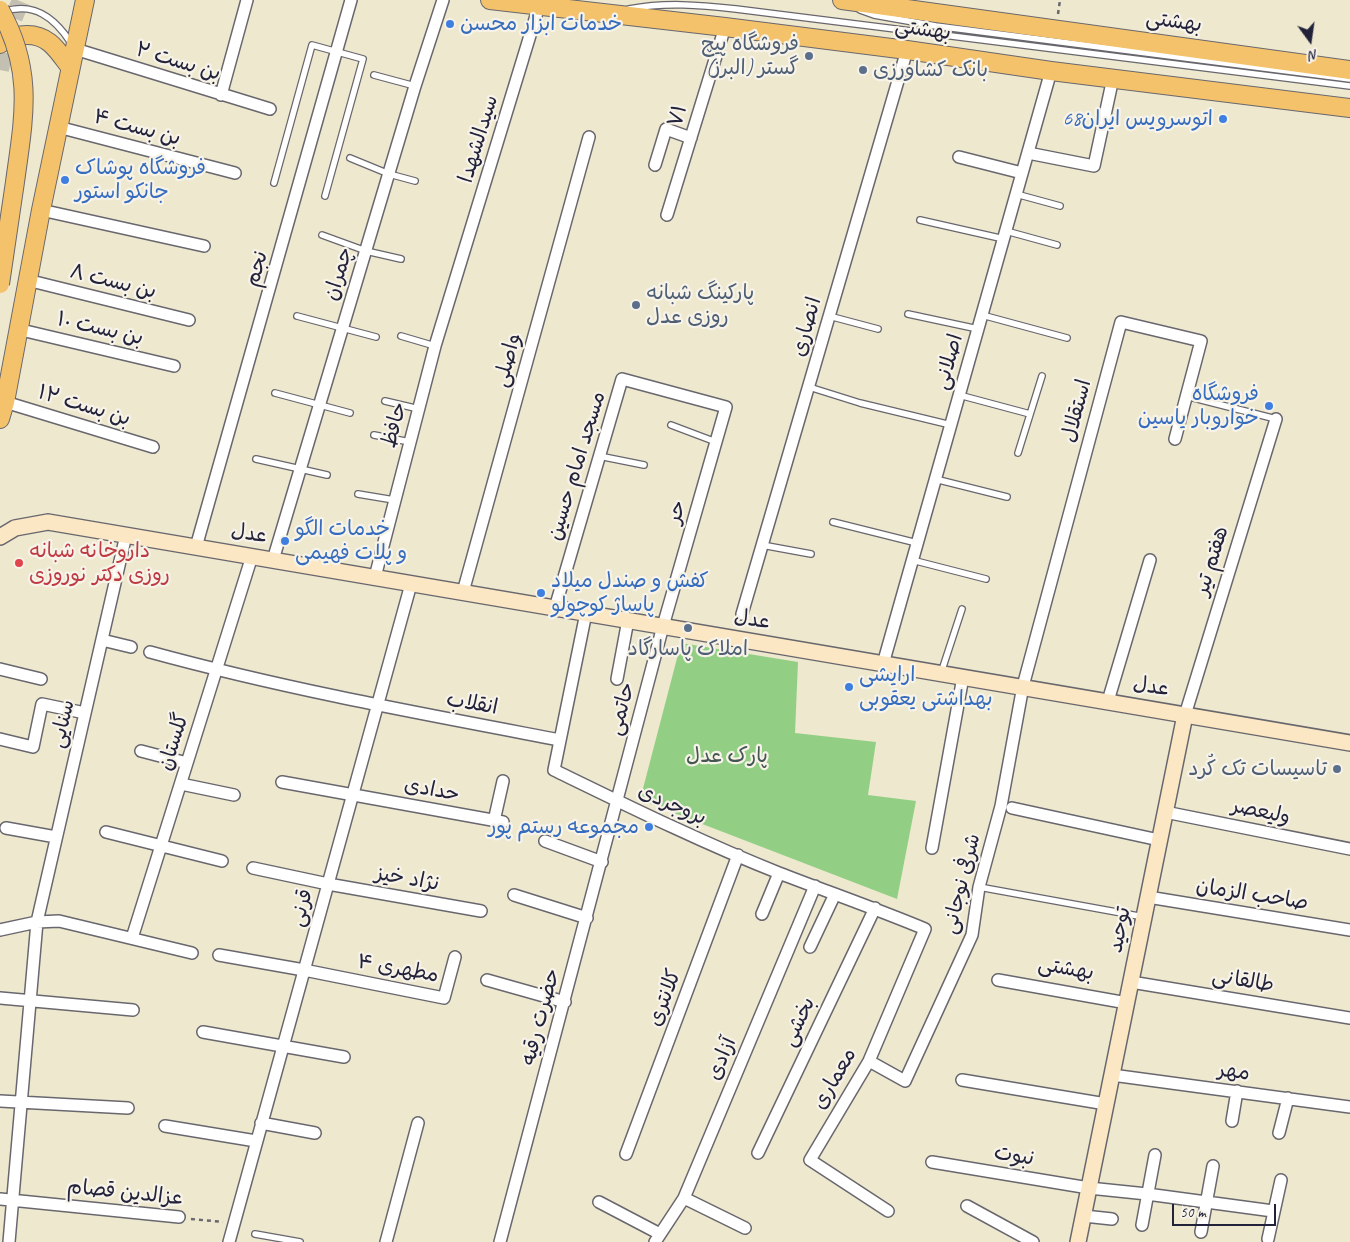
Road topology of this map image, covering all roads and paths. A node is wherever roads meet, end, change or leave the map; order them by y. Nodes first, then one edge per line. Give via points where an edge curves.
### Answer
1 (85, 0) edge
2 (247, 0) edge
3 (351, 0) edge
4 (443, 0) edge
5 (490, 0) edge
6 (831, 0) edge
7 (842, 0) edge
8 (539, 6) junction
9 (0, 12) edge
10 (604, 13) junction
11 (726, 27) junction
12 (0, 44) edge
13 (75, 49) junction
14 (907, 50) junction
15 (337, 52) junction
16 (70, 67) junction
17 (1350, 70) edge
18 (1052, 71) junction
19 (374, 75) dead end
20 (1113, 78) junction
21 (1350, 79) edge
22 (415, 86) junction
23 (1350, 86) edge
24 (221, 95) junction
25 (1350, 108) edge
26 (270, 109) dead end
27 (58, 127) junction
28 (589, 137) dead end
29 (691, 138) junction
30 (1028, 153) junction
31 (959, 157) dead end
32 (350, 158) dead end
33 (655, 165) dead end
34 (235, 173) dead end
35 (1022, 173) junction
36 (389, 174) junction
37 (415, 181) dead end
38 (274, 183) dead end
39 (1016, 194) junction
40 (325, 196) dead end
41 (1060, 206) dead end
42 (41, 210) junction
43 (667, 215) dead end
44 (920, 220) dead end
45 (322, 235) dead end
46 (1005, 235) junction
47 (1058, 245) dead end
48 (204, 246) dead end
49 (366, 251) junction
50 (401, 259) dead end
51 (28, 280) junction
52 (454, 283) joint
53 (0, 284) edge
54 (908, 314) dead end
55 (982, 315) junction
56 (297, 316) dead end
57 (829, 316) junction
58 (189, 320) dead end
59 (343, 327) junction
60 (17, 329) junction
61 (878, 329) dead end
62 (978, 329) junction
63 (401, 336) dead end
64 (376, 337) dead end
65 (1067, 338) dead end
66 (435, 346) junction
67 (174, 366) dead end
68 (1042, 376) dead end
69 (809, 387) junction
70 (275, 393) dead end
71 (959, 395) junction
72 (1186, 396) junction
73 (385, 401) dead end
74 (5, 402) junction
75 (320, 405) junction
76 (726, 407) joint
77 (419, 409) junction
78 (350, 413) dead end
79 (1030, 414) junction
80 (0, 419) edge
81 (1276, 419) joint
82 (671, 425) dead end
83 (951, 425) junction
84 (374, 435) dead end
85 (1175, 439) dead end
86 (410, 442) junction
87 (716, 442) junction
88 (153, 447) dead end
89 (1018, 453) dead end
90 (599, 456) junction
91 (256, 459) dead end
92 (644, 465) dead end
93 (301, 469) junction
94 (327, 475) dead end
95 (935, 479) junction
96 (358, 494) dead end
97 (1007, 497) dead end
98 (394, 500) junction
99 (833, 522) dead end
100 (126, 535) junction
101 (0, 537) edge
102 (917, 543) junction
103 (762, 545) junction
104 (196, 547) junction
105 (811, 554) dead end
106 (252, 556) junction
107 (273, 560) junction
108 (912, 560) junction
109 (1150, 560) dead end
110 (375, 577) junction
111 (986, 579) dead end
112 (411, 584) junction
113 (463, 592) junction
114 (555, 608) junction
115 (962, 609) dead end
116 (586, 613) junction
117 (742, 614) dead end
118 (628, 620) junction
119 (664, 626) junction
120 (102, 640) junction
121 (130, 647) dead end
122 (150, 652) dead end
123 (883, 664) junction
124 (0, 669) edge
125 (216, 670) junction
126 (941, 673) junction
127 (964, 677) junction
128 (41, 679) dead end
129 (617, 679) dead end
130 (1023, 686) junction
131 (1108, 701) junction
132 (377, 706) junction
133 (85, 713) junction
134 (1185, 715) junction
135 (0, 739) edge
136 (560, 740) junction
137 (1350, 743) edge
138 (141, 751) dead end
139 (187, 763) junction
140 (503, 781) dead end
141 (282, 782) dead end
142 (181, 784) junction
143 (234, 795) dead end
144 (352, 796) junction
145 (618, 801) junction
146 (1012, 808) dead end
147 (1165, 812) junction
148 (6, 828) dead end
149 (106, 832) dead end
150 (56, 837) junction
151 (1159, 840) junction
152 (546, 841) dead end
153 (161, 846) junction
154 (932, 848) dead end
155 (1350, 849) edge
156 (738, 856) junction
157 (222, 861) dead end
158 (602, 862) junction
159 (253, 868) dead end
160 (779, 873) junction
161 (328, 884) junction
162 (814, 886) junction
163 (979, 887) junction
164 (836, 894) junction
165 (514, 895) dead end
166 (1148, 897) junction
167 (874, 908) junction
168 (481, 911) dead end
169 (762, 914) dead end
170 (1144, 917) junction
171 (587, 918) junction
172 (37, 922) junction
173 (925, 929) joint
174 (0, 930) edge
175 (1350, 930) edge
176 (132, 938) junction
177 (810, 947) dead end
178 (192, 953) dead end
179 (219, 956) dead end
180 (455, 957) dead end
181 (304, 970) junction
182 (487, 980) dead end
183 (998, 980) dead end
184 (1131, 982) junction
185 (0, 998) edge
186 (30, 1002) junction
187 (565, 1002) junction
188 (1126, 1003) junction
189 (132, 1010) dead end
190 (1350, 1018) edge
191 (203, 1032) dead end
192 (283, 1047) junction
193 (344, 1057) dead end
194 (869, 1061) junction
195 (1112, 1075) junction
196 (962, 1080) dead end
197 (1237, 1091) junction
198 (1288, 1098) junction
199 (0, 1101) edge
200 (22, 1103) junction
201 (1106, 1104) junction
202 (1350, 1107) edge
203 (128, 1108) dead end
204 (1232, 1121) dead end
205 (261, 1123) junction
206 (418, 1123) dead end
207 (166, 1126) dead end
208 (315, 1132) dead end
209 (1280, 1134) dead end
210 (256, 1141) junction
211 (758, 1153) dead end
212 (626, 1154) dead end
213 (1155, 1155) dead end
214 (932, 1162) dead end
215 (1213, 1166) dead end
216 (1281, 1180) dead end
217 (1089, 1188) junction
218 (1147, 1194) junction
219 (684, 1198) junction
220 (0, 1199) edge
221 (13, 1200) junction
222 (599, 1202) dead end
223 (1207, 1202) junction
224 (967, 1206) dead end
225 (888, 1211) dead end
226 (1273, 1211) junction
227 (1084, 1216) junction
228 (180, 1218) joint
229 (1112, 1219) dead end
230 (234, 1223) junction
231 (1142, 1225) dead end
232 (745, 1228) dead end
233 (1201, 1232) dead end
234 (255, 1234) dead end
235 (658, 1238) edge
236 (1268, 1239) dead end
237 (10, 1242) edge
238 (228, 1242) edge
239 (300, 1242) edge
240 (386, 1242) edge
241 (500, 1242) edge
242 (1033, 1242) edge
243 (1078, 1242) edge

1 - 13 main road
2 - 24 street
3 - 15 street, نجم
4 - 22 street, چمران
5 - 8 main road, بهشتى
6 - 21 lane via 874,15 936,26
7 - 17 main road, بهشتی
8 - 10 main road, بهشتى
8 - 52 street, سیدالشهدا
9 - 13 lane via 18,8 38,12 61,28
9 - 53 main road, bridge via 15,42 25,102
10 - 11 main road, بهشتى
10 - 23 lane via 650,5 689,4
11 - 14 main road, بهشتى
11 - 29 street, ۷۱
12 - 16 main road via 13,36 38,35 52,43
13 - 16 main road
13 - 24 street, بن بست ۲
14 - 18 main road, بهشتى
14 - 57 street, انصاری
15 - 38 lane via 312,45
15 - 40 lane via 363,59
15 - 104 street, نجم
16 - 27 main road
18 - 20 main road, بهشتى
18 - 30 street, اصلانی
19 - 22 lane
20 - 25 main road, بهشتى
20 - 30 street via 1094,166
22 - 36 street, چمران
24 - 26 street, بن بست ۲
27 - 34 street, بن بست ۴
27 - 42 main road
28 - 113 street, واصلی
29 - 33 street via 666,129
29 - 43 street, ۷۱
30 - 35 street, اصلانی
31 - 35 street
32 - 36 lane
35 - 39 street, اصلانی
36 - 37 lane
36 - 49 street, چمران
39 - 41 lane
39 - 46 street, اصلانی
42 - 48 street
42 - 51 main road
44 - 46 lane
45 - 49 lane
46 - 47 lane
46 - 55 street, اصلانی
49 - 50 lane
49 - 59 street, چمران
51 - 58 street, بن بست ۸
51 - 60 main road
52 - 66 street, حافظ
54 - 62 lane
55 - 62 street, اصلانی
55 - 65 lane
56 - 59 lane
57 - 61 lane
57 - 69 street, انصاری
59 - 64 lane
59 - 75 street, چمران
60 - 67 street, بن بست ۱۰
60 - 74 main road
62 - 71 street, اصلانی
63 - 66 lane
66 - 77 street, حافظ
68 - 79 lane
69 - 83 lane
69 - 103 street, انصاری
70 - 75 lane
71 - 79 lane
71 - 83 street, اصلانی
72 - 81 lane
72 - 85 street, استقلال
72 - 130 street, استقلال via 1201,341 1121,322
73 - 77 lane
74 - 80 main road
74 - 88 street, بن بست ۱۲
75 - 78 lane
75 - 93 street, چمران
76 - 87 street, حر
76 - 90 street, مسجد امام حسین via 622,380
77 - 86 street, حافظ
79 - 89 lane
81 - 134 street, هفتم تیر
82 - 87 lane
83 - 95 street, اصلانی
84 - 86 lane
86 - 98 street, حافظ
87 - 119 street, حر
90 - 92 lane
90 - 114 street, مسجد امام حسین
91 - 93 lane
93 - 94 lane
93 - 107 street, چمران
95 - 97 lane
95 - 102 street, اصلانی
96 - 98 lane
98 - 110 street, حافظ
99 - 102 lane
100 - 101 street, عدل via 48,522 15,528
100 - 104 street, عدل
100 - 120 street, سنایی
102 - 108 street, اصلانی
103 - 105 lane
103 - 117 street, انصاری
104 - 106 street, عدل
106 - 107 street, عدل
106 - 125 street, گلستان
107 - 110 street, عدل
108 - 111 lane
108 - 123 street, اصلانی
109 - 131 street
110 - 112 street, عدل
112 - 113 street, عدل
112 - 132 street, قرنی
113 - 114 street, عدل
114 - 116 street, عدل
115 - 126 lane
116 - 118 street, عدل
116 - 136 street, بروجردی
118 - 119 street, عدل
118 - 129 street
119 - 123 street, عدل
119 - 145 street, حاتمی
120 - 121 street
120 - 133 street, سنایی
122 - 125 street, انقلاب
123 - 126 street, عدل
124 - 128 street
125 - 132 street, انقلاب
125 - 139 street, گلستان
126 - 127 street, عدل
127 - 130 street, عدل
127 - 154 street
130 - 131 street, عدل
130 - 163 street, شرفی نوجانی via 1001,806
131 - 134 street, عدل
132 - 136 street, انقلاب
132 - 144 street, قرنی
133 - 135 street via 42,704 33,747
133 - 150 street, سنایی
134 - 137 street, عدل
134 - 147 street, توحید
136 - 145 street, بروجردی via 554,770
138 - 139 street
139 - 142 street, گلستان
140 - 144 street, حدادی via 499,821
141 - 144 street, حدادی
142 - 143 street
142 - 153 street, گلستان
144 - 161 street, قرنی
145 - 156 street, بروجردی
145 - 158 street, حضرت رقیه
146 - 151 street
147 - 151 street, توحید
147 - 155 street, ولیعصر
148 - 150 street
149 - 153 street
150 - 172 street, سنایی
151 - 166 street, توحید
152 - 158 street
153 - 157 street
153 - 176 street, گلستان
156 - 160 street, بروجردی
156 - 212 street, کلانتری
158 - 171 street, حضرت رقیه
159 - 161 street, نژاد خیز
160 - 162 street, بروجردی
160 - 169 street
161 - 168 street, نژاد خیز
161 - 181 street, قرنی
162 - 164 street, بروجردی
162 - 219 street, آزادی
163 - 170 lane
163 - 194 street, شرفی نوجانی via 972,935 904,1081
164 - 167 street, بروجردی
164 - 177 street
165 - 171 street
166 - 170 street, توحید
166 - 175 street, صاحب الزمان
167 - 173 street, بروجردی
167 - 211 street, بخشی
170 - 184 street, توحید
171 - 187 street, حضرت رقیه
172 - 174 street
172 - 176 street via 58,921
172 - 186 street, سنایی
173 - 194 street, معماری
176 - 178 street
179 - 181 street
180 - 181 street, مطهری ۴ via 444,998
181 - 192 street, قرنی
182 - 187 street
183 - 188 street, بهشتی
184 - 188 street, توحید
184 - 190 street, طالقانی
185 - 186 street
186 - 189 street
186 - 200 street, سنایی
187 - 241 street, حضرت رقیه
188 - 195 street, توحید
191 - 192 street
192 - 193 street
192 - 205 street, قرنی
194 - 225 street, معماری via 810,1160
195 - 197 street, مهر
195 - 201 street, توحید
196 - 201 street
197 - 198 street, مهر
197 - 204 street
198 - 202 street, مهر
198 - 209 street
199 - 200 street
200 - 203 street
200 - 221 street, سنایی
201 - 217 street, توحید
205 - 208 street
205 - 210 street, قرنی
206 - 240 street
207 - 210 street
210 - 230 street, قرنی
213 - 218 street
214 - 217 street, نبوت
215 - 223 street
216 - 226 street
217 - 218 street, نبوت
217 - 227 street, توحید
218 - 223 street, نبوت
218 - 231 street
219 - 232 street
219 - 235 street, آزادی
220 - 221 street, عزالدین قصام
221 - 228 street, عزالدین قصام
221 - 237 street, سنایی
222 - 235 street
223 - 226 street, نبوت
223 - 233 street
224 - 242 street
226 - 236 street
227 - 229 street
227 - 243 street, توحید
228 - 230 path, عزالدین قصام
230 - 238 street, قرنی
234 - 239 lane

